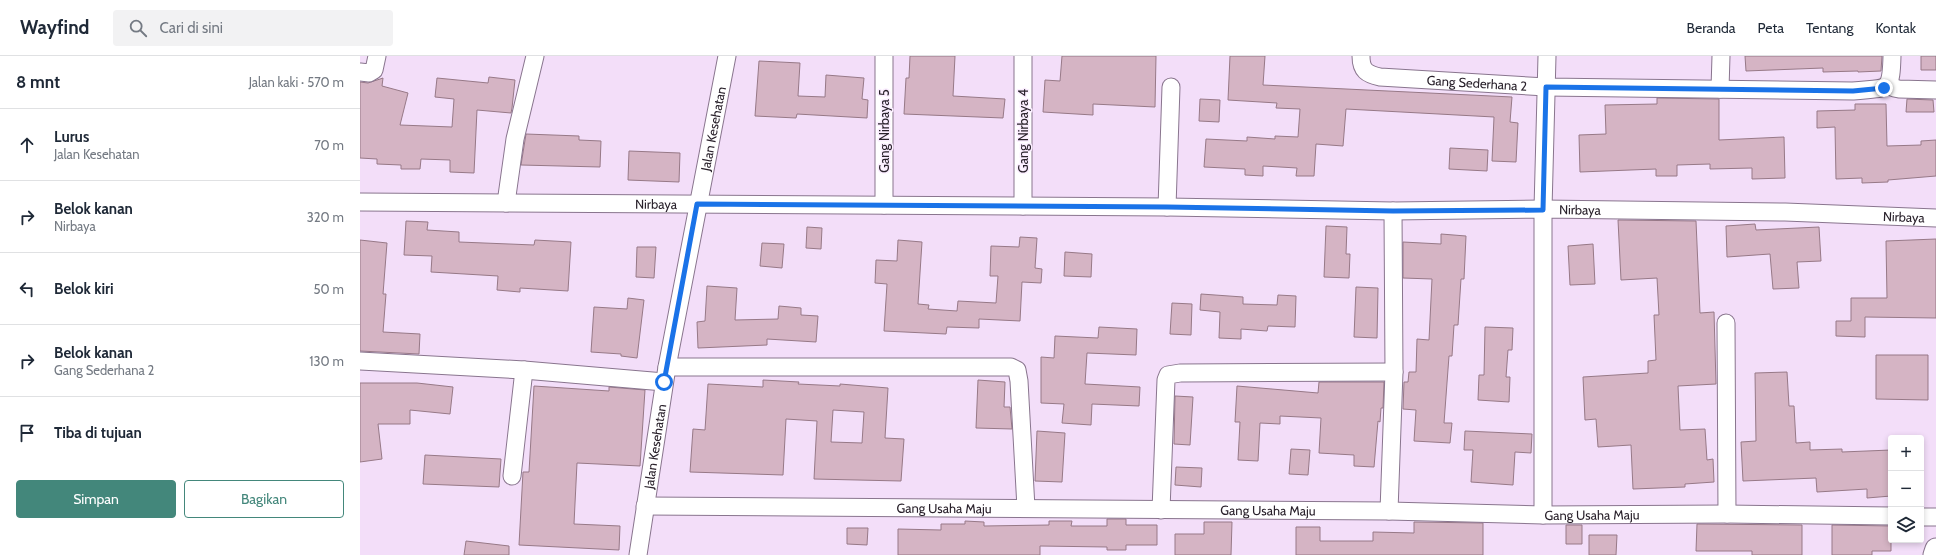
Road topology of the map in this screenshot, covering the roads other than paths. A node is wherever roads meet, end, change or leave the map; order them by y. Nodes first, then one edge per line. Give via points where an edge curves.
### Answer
1 (377, 56) edge
2 (535, 56) edge
3 (727, 56) edge
4 (884, 56) edge
5 (1023, 56) edge
6 (1361, 56) edge
7 (1546, 56) edge
8 (1721, 56) edge
9 (1892, 56) edge
10 (360, 72) edge
11 (1890, 83) junction
12 (1171, 87) dead end
13 (1546, 87) junction
14 (1720, 89) junction
15 (1936, 90) edge
16 (360, 202) edge
17 (506, 203) junction
18 (697, 204) junction
19 (884, 205) junction
20 (1023, 206) junction
21 (1167, 207) junction
22 (1543, 210) junction
23 (1393, 211) junction
24 (1936, 218) edge
25 (1726, 323) dead end
26 (360, 361) edge
27 (524, 370) junction
28 (1394, 372) junction
29 (665, 375) junction
30 (512, 476) dead end
31 (645, 506) junction
32 (1026, 508) junction
33 (1161, 510) junction
34 (1389, 511) junction
35 (1727, 514) junction
36 (1543, 515) junction
37 (1888, 516) edge
38 (1924, 517) edge
39 (1936, 517) edge
40 (1936, 549) edge
41 (638, 555) edge
42 (1934, 555) edge

1 - 10 street via 374,70 368,73
2 - 17 street via 515,140
3 - 18 street, Jalan Kesehatan
4 - 19 street, Gang Nirbaya 5
5 - 20 street, Gang Nirbaya 4
6 - 13 street, Gang Sederhana 2 via 1362,69 1367,74 1380,77
7 - 13 street
8 - 14 street
9 - 11 street
11 - 14 street, Gang Sederhana 2 via 1884,88 1853,91
11 - 15 street via 1899,90
12 - 21 street
13 - 14 street, Gang Sederhana 2
13 - 22 street
16 - 17 street, Nirbaya
17 - 18 street, Nirbaya
18 - 19 street, Nirbaya
18 - 29 street, Jalan Kesehatan
19 - 20 street, Nirbaya
20 - 21 street, Nirbaya
21 - 23 street, Nirbaya
22 - 23 street, Nirbaya
22 - 24 street, Nirbaya via 1785,212
22 - 36 street
23 - 28 street
25 - 35 street
26 - 27 street
27 - 29 street
27 - 30 street
28 - 33 street via 1168,375
28 - 34 street
29 - 31 street, Jalan Kesehatan
29 - 32 street via 1010,367 1017,370 1019,381
31 - 32 street, Gang Usaha Maju
31 - 41 street, Jalan Kesehatan
32 - 33 street, Gang Usaha Maju
33 - 34 street, Gang Usaha Maju
34 - 36 street, Gang Usaha Maju
35 - 36 street, Gang Usaha Maju
35 - 37 street, Gang Usaha Maju
38 - 39 street
40 - 42 street

